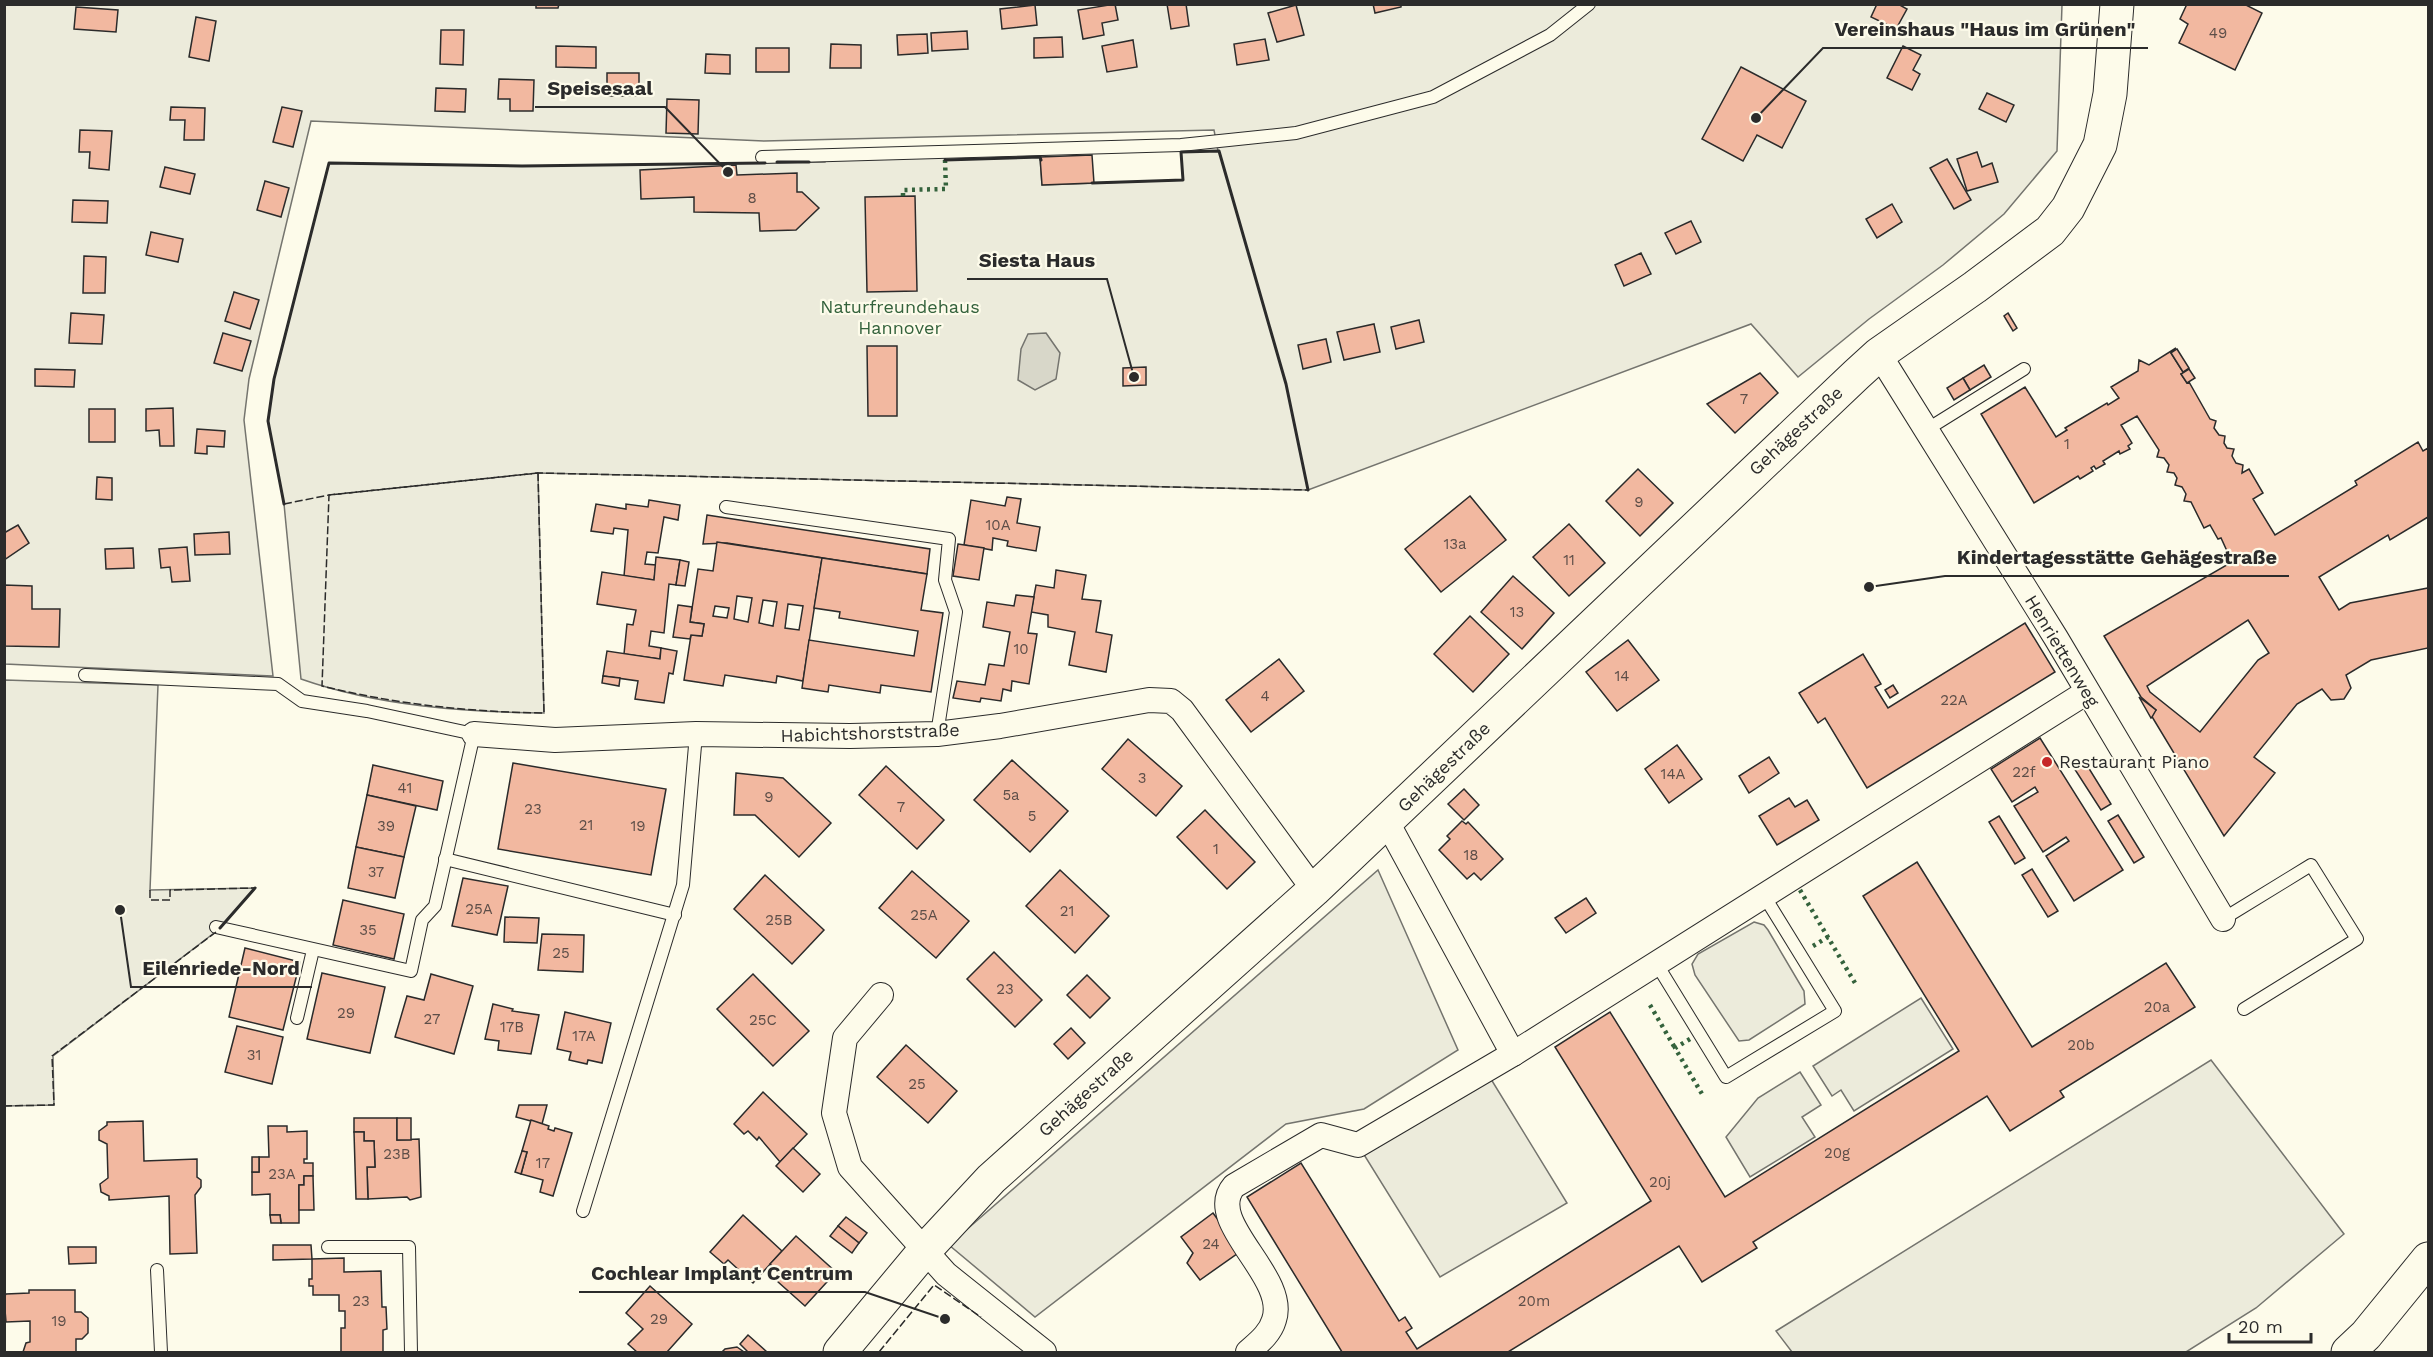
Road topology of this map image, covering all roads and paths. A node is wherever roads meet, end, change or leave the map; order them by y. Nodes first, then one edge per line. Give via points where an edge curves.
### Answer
1 (1589, 4) edge
2 (2117, 4) edge
3 (762, 157) dead end
4 (1879, 354) junction
5 (2024, 369) dead end
6 (1926, 430) junction
7 (726, 507) dead end
8 (85, 675) dead end
9 (2087, 692) junction
10 (474, 734) junction
11 (937, 734) junction
12 (696, 735) junction
13 (1387, 822) junction
14 (446, 859) junction
15 (1314, 890) junction
16 (1763, 894) junction
17 (675, 915) junction
18 (2223, 919) joint
19 (216, 927) dead end
20 (313, 950) junction
21 (1656, 963) junction
22 (881, 995) dead end
23 (2244, 1009) dead end
24 (297, 1018) dead end
25 (1513, 1054) junction
26 (583, 1211) dead end
27 (328, 1247) dead end
28 (926, 1250) junction
29 (2428, 1259) edge
30 (157, 1270) dead end
31 (161, 1353) edge
32 (411, 1353) edge
33 (840, 1353) edge
34 (1044, 1353) edge
35 (1248, 1353) edge
36 (2348, 1353) edge

1 - 3 lane via 1543,40 1433,97 1296,133 1181,145
2 - 4 main road, Gehägestraße via 2110,94 2100,145 2068,208 2050,231
4 - 6 street, Henriettenweg
4 - 13 main road, Gehägestraße
5 - 6 lane
6 - 9 street, Henriettenweg
7 - 11 lane via 949,539 945,579 956,612
8 - 10 lane, Habichtshorststraße via 279,684 302,701
9 - 16 street
9 - 18 street, Henriettenweg
10 - 12 street, Habichtshorststraße via 555,740
10 - 14 lane
11 - 12 street, Habichtshorststraße
11 - 15 street, Habichtshorststraße via 1149,700 1171,701 1182,710
12 - 17 lane via 683,885
13 - 15 main road, Gehägestraße
13 - 25 street, Gehägestraße
14 - 17 lane
14 - 20 lane via 435,906 422,920 411,971
15 - 28 main road, Gehägestraße via 991,1179
16 - 21 street
16 - 21 lane via 1835,1011 1726,1077
17 - 26 lane
18 - 23 lane via 2311,865 2357,939
19 - 20 lane
20 - 24 lane
21 - 25 street
22 - 28 street via 845,1038 834,1113 850,1167
25 - 35 street via 1358,1145 1321,1135 1234,1186 1227,1194 1226,1206 1271,1287 1276,1304 1275,1319 1266,1335
27 - 32 lane via 409,1247
28 - 33 main road, Gehägestraße
28 - 34 street via 946,1274
29 - 36 main road
30 - 31 lane

